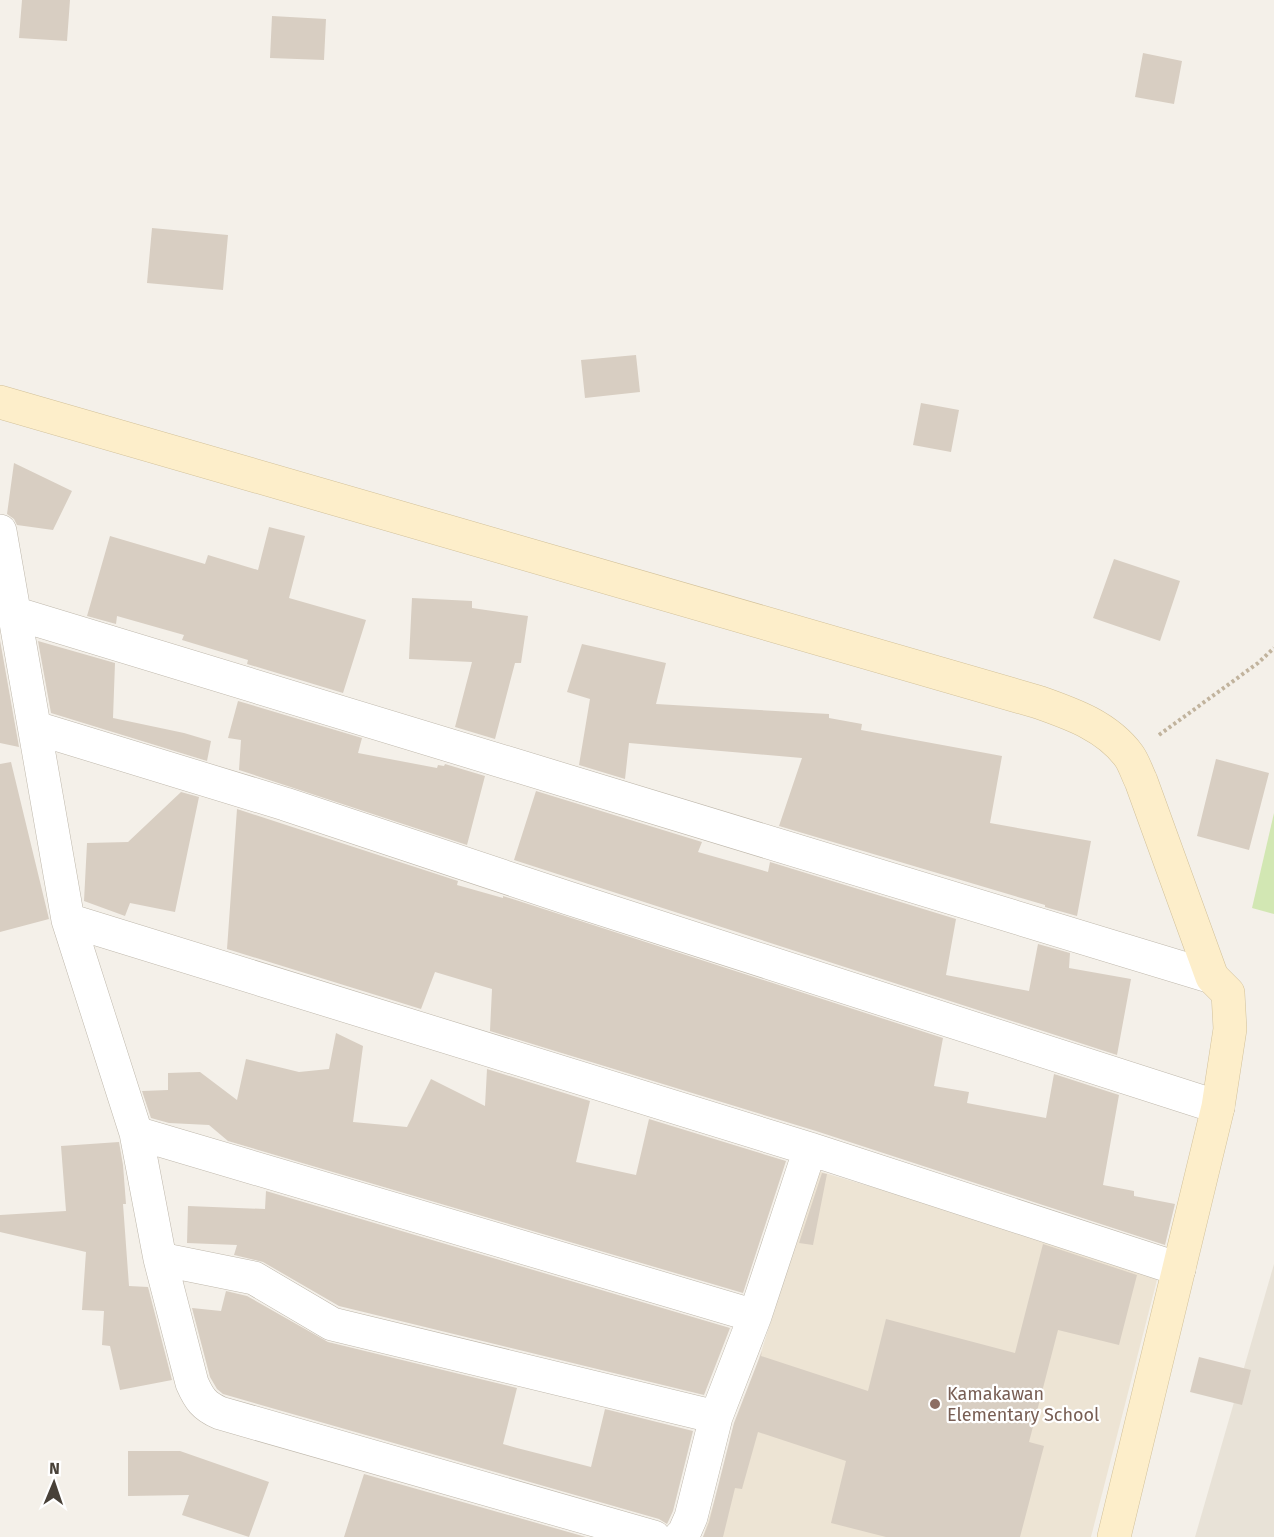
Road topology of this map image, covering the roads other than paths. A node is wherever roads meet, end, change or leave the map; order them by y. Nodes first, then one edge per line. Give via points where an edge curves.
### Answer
1 (0, 402) edge
2 (0, 531) edge
3 (14, 613) junction
4 (36, 728) junction
5 (68, 920) junction
6 (1212, 977) junction
7 (1218, 1107) junction
8 (136, 1133) junction
9 (810, 1149) junction
10 (160, 1259) junction
11 (1179, 1269) junction
12 (755, 1316) junction
13 (716, 1417) junction
14 (654, 1537) edge
15 (680, 1537) edge
16 (1114, 1537) edge

1 - 6 street via 1079,717 1108,733 1130,757
2 - 3 street
3 - 4 street
3 - 6 street
4 - 5 street
4 - 7 street via 285,804
5 - 8 street
5 - 9 street
6 - 7 street via 1228,993 1230,1029
7 - 11 street
8 - 10 street
8 - 12 street
9 - 11 street
9 - 12 street
10 - 13 street via 254,1278 332,1324
10 - 14 street via 192,1383 206,1407
11 - 16 street
12 - 13 street
13 - 15 street via 692,1517

